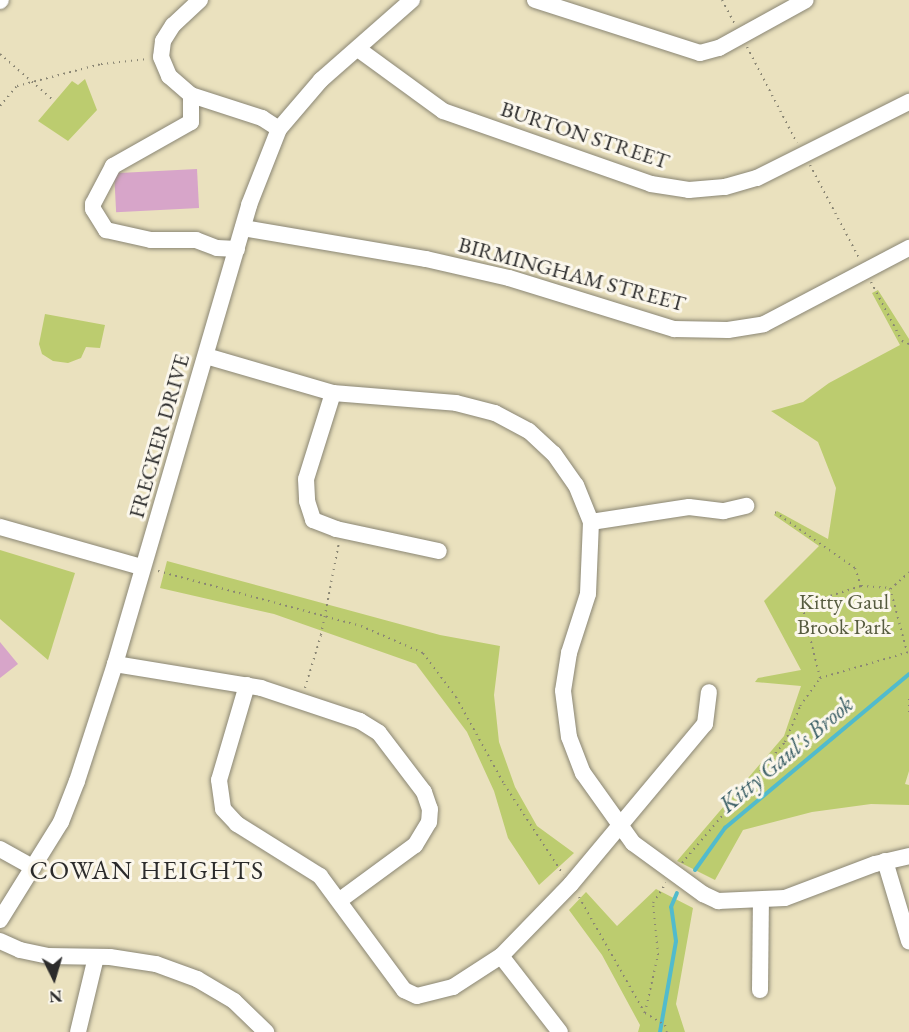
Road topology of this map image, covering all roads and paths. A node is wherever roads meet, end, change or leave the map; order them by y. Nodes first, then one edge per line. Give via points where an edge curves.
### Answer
1 (200, 0) edge
2 (412, 0) edge
3 (535, 0) edge
4 (722, 0) edge
5 (806, 0) edge
6 (735, 24) dead end
7 (746, 45) dead end
8 (358, 49) junction
9 (0, 54) edge
10 (151, 58) dead end
11 (32, 85) junction
12 (191, 95) junction
13 (52, 99) dead end
14 (909, 102) edge
15 (0, 106) edge
16 (279, 129) junction
17 (797, 143) dead end
18 (809, 163) dead end
19 (243, 228) junction
20 (909, 248) edge
21 (237, 249) junction
22 (860, 261) dead end
23 (871, 281) dead end
24 (909, 344) edge
25 (206, 356) junction
26 (333, 393) junction
27 (746, 506) dead end
28 (775, 512) dead end
29 (591, 522) junction
30 (0, 527) edge
31 (340, 537) dead end
32 (439, 551) dead end
33 (148, 569) junction
34 (909, 572) edge
35 (861, 586) junction
36 (891, 588) junction
37 (886, 593) dead end
38 (323, 615) junction
39 (908, 652) edge
40 (115, 664) junction
41 (820, 678) junction
42 (247, 685) junction
43 (304, 689) dead end
44 (709, 692) dead end
45 (909, 699) edge
46 (909, 712) edge
47 (620, 827) junction
48 (0, 849) edge
49 (909, 856) edge
50 (885, 861) junction
51 (680, 865) dead end
52 (33, 867) junction
53 (565, 876) dead end
54 (667, 883) dead end
55 (576, 894) dead end
56 (340, 900) junction
57 (762, 900) junction
58 (0, 920) edge
59 (909, 940) edge
60 (0, 941) edge
61 (501, 956) junction
62 (96, 957) junction
63 (760, 990) dead end
64 (645, 1013) junction
65 (257, 1028) edge
66 (78, 1032) edge
67 (560, 1032) edge
68 (668, 1032) edge

1 - 12 street via 173,25 163,40 161,57 169,76
2 - 8 street, FRECKER DRIVE
3 - 5 street via 700,53 719,48
4 - 6 path
7 - 17 path
8 - 14 street, BURTON STREET via 443,111 651,184 689,190 725,187 757,178
8 - 16 street, FRECKER DRIVE via 321,80
9 - 11 path
10 - 11 path via 101,64
11 - 13 path
11 - 15 path via 17,86
12 - 16 street via 262,118
12 - 21 street via 191,122 113,166 93,209 106,230 151,240 196,240 218,248
16 - 19 street, FRECKER DRIVE
18 - 22 path
19 - 20 street, BIRMINGHAM STREET via 426,259 509,278 674,329 728,330 764,324
19 - 21 street, FRECKER DRIVE
21 - 25 street, FRECKER DRIVE
23 - 24 path via 902,341
25 - 26 street
25 - 33 street, FRECKER DRIVE
26 - 29 street via 456,403 495,412 529,431 554,454 576,485
26 - 32 street via 306,479 307,501 314,520 336,529
27 - 29 street via 724,511 688,507
28 - 35 path via 855,568
29 - 47 street via 588,594 569,653 564,714 568,737 584,773
30 - 33 street
31 - 38 path
33 - 38 path
33 - 40 street, FRECKER DRIVE
34 - 36 path
35 - 36 path
35 - 41 path via 802,604
36 - 37 path
36 - 39 path
38 - 43 path via 321,635
38 - 53 path via 361,626 423,653 456,697 504,783
39 - 41 path
40 - 42 street
40 - 52 street, FRECKER DRIVE via 62,822
41 - 51 path via 800,706 785,742
42 - 56 street via 219,780 220,802 232,821 315,872
42 - 56 street via 368,724 384,739 426,797 430,816 420,840
44 - 47 street via 705,724
45 - 46 path
47 - 57 street via 633,843 703,894 718,901
47 - 61 street
48 - 52 street
49 - 50 street
50 - 57 street via 803,894
50 - 59 street
52 - 58 street, FRECKER DRIVE
54 - 64 path via 653,903 658,955
55 - 64 path
56 - 61 street via 404,990 417,996 453,987
57 - 63 street
60 - 62 street via 48,956
61 - 67 street
62 - 65 street via 156,964 196,979
62 - 66 street
64 - 68 path via 663,1023

